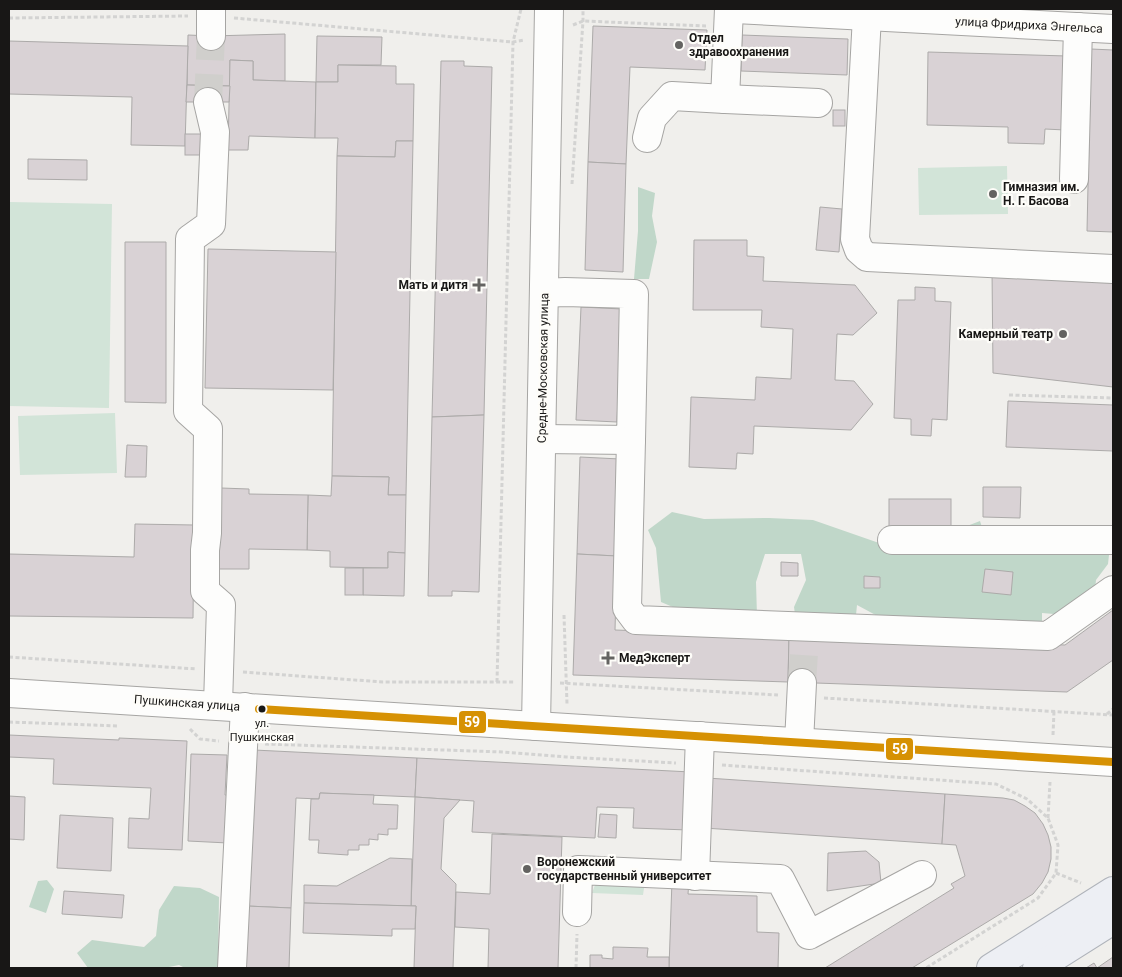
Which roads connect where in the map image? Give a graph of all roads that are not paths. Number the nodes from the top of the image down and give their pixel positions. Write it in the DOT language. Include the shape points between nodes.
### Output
graph roads {
  1 [pos="211,9"];
  2 [pos="549,9"];
  3 [pos="729,9"];
  4 [pos="735,9"];
  5 [pos="867,16"];
  6 [pos="1078,28"];
  7 [pos="1113,29"];
  8 [pos="211,36"];
  9 [pos="725,99"];
  10 [pos="208,102"];
  11 [pos="818,103"];
  12 [pos="647,138"];
  13 [pos="1074,179"];
  14 [pos="1113,269"];
  15 [pos="544,293"];
  16 [pos="542,439"];
  17 [pos="631,440"];
  18 [pos="892,540"];
  19 [pos="1113,540"];
  20 [pos="1113,590"];
  21 [pos="802,690"];
  22 [pos="9,692"];
  23 [pos="218,705"];
  24 [pos="245,707"];
  25 [pos="536,726"];
  26 [pos="700,736"];
  27 [pos="799,742"];
  28 [pos="1051,759"];
  29 [pos="1113,762"];
  30 [pos="1113,779"];
  31 [pos="922,875"];
  32 [pos="695,876"];
  33 [pos="1101,888"];
  34 [pos="578,912"];
  35 [pos="1113,920"];
  36 [pos="232,968"];
  37 [pos="991,968"];
  38 [pos="1037,968"];
  1 -- 8 [label="street"];
  2 -- 15 [label="street, Средне-Московская улица"];
  3 -- 9 [label="street"];
  4 -- 5 [label="street, улица Фридриха Энгельса"];
  5 -- 6 [label="street, улица Фридриха Энгельса"];
  5 -- 14 [label="street" via="855,239 859,250 867,257"];
  6 -- 7 [label="street, улица Фридриха Энгельса"];
  6 -- 13 [label="street"];
  9 -- 11 [label="street"];
  9 -- 12 [label="street" via="672,96 652,118"];
  10 -- 23 [label="street" via="215,132 211,224 190,239 188,411 208,429 205,591 221,605"];
  15 -- 16 [label="street, Средне-Московская улица"];
  15 -- 17 [label="street" via="634,294"];
  16 -- 17 [label="street"];
  16 -- 25 [label="street, Средне-Московская улица"];
  17 -- 20 [label="street" via="627,608 636,620 805,631 1048,636"];
  18 -- 19 [label="street"];
  21 -- 27 [label="street"];
  22 -- 23 [label="street, Пушкинская улица"];
  23 -- 24 [label="street, Пушкинская улица"];
  24 -- 25 [label="street, Пушкинская улица"];
  24 -- 36 [label="street"];
  25 -- 26 [label="street, Пушкинская улица"];
  26 -- 27 [label="street, Пушкинская улица"];
  26 -- 32 [label="street"];
  27 -- 28 [label="street, Пушкинская улица"];
  28 -- 29 [label="street, Пушкинская улица"];
  28 -- 30 [label="street"];
  31 -- 32 [label="street" via="810,935 780,879"];
  32 -- 34 [label="street" via="578,870"];
  33 -- 37 [label="main road"];
  35 -- 38 [label="main road"];
}
